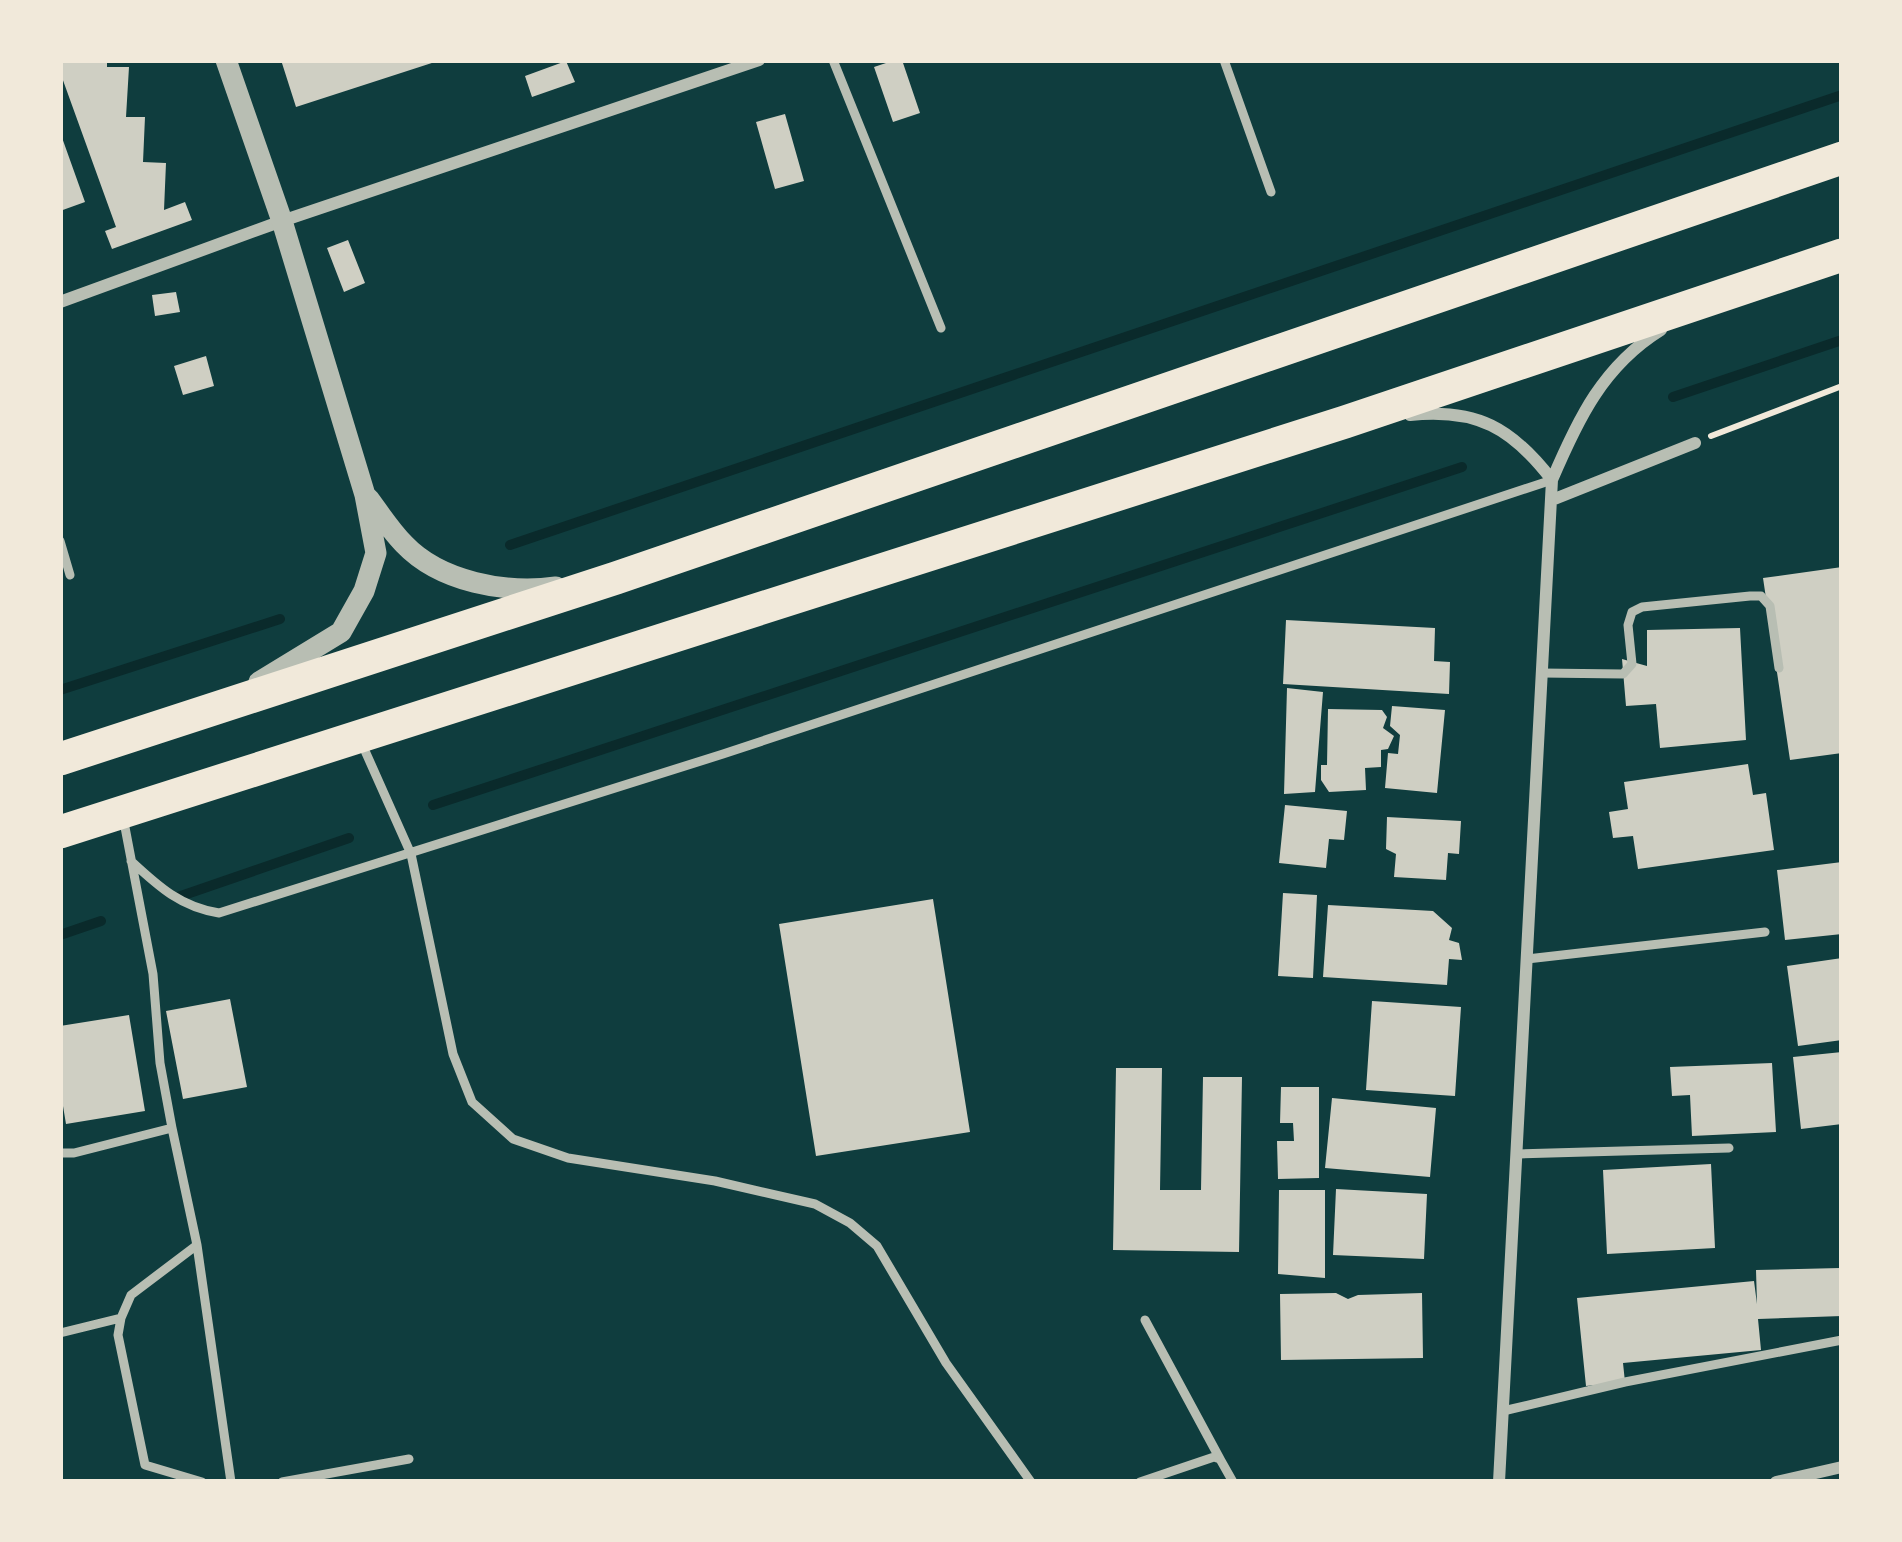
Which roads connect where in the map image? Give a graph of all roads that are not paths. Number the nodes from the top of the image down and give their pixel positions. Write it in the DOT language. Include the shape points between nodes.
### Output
graph roads {
  1 [pos="226,60"];
  2 [pos="759,60"];
  3 [pos="833,60"];
  4 [pos="1224,60"];
  5 [pos="1842,158"];
  6 [pos="1271,192"];
  7 [pos="282,220"];
  8 [pos="1842,255"];
  9 [pos="1712,299"];
  10 [pos="60,302"];
  11 [pos="941,328"];
  12 [pos="1345,422"];
  13 [pos="1695,443"];
  14 [pos="1552,480"];
  15 [pos="365,495"];
  16 [pos="1552,500"];
  17 [pos="60,542"];
  18 [pos="70,575"];
  19 [pos="616,578"];
  20 [pos="1779,668"];
  21 [pos="1542,673"];
  22 [pos="212,711"];
  23 [pos="358,734"];
  24 [pos="60,759"];
  25 [pos="122,811"];
  26 [pos="60,832"];
  27 [pos="410,854"];
  28 [pos="131,861"];
  29 [pos="1765,932"];
  30 [pos="1527,958"];
  31 [pos="172,1127"];
  32 [pos="1729,1148"];
  33 [pos="60,1153"];
  34 [pos="1518,1154"];
  35 [pos="197,1245"];
  36 [pos="121,1318"];
  37 [pos="1145,1320"];
  38 [pos="60,1333"];
  39 [pos="1842,1340"];
  40 [pos="1503,1411"];
  41 [pos="409,1459"];
  42 [pos="1220,1459"];
  43 [pos="1842,1467"];
  44 [pos="202,1482"];
  45 [pos="231,1482"];
  46 [pos="282,1482"];
  47 [pos="1031,1482"];
  48 [pos="1140,1482"];
  49 [pos="1233,1482"];
  50 [pos="1499,1482"];
  51 [pos="1776,1482"];
  1 -- 7 [label="street"];
  2 -- 7 [label="street"];
  3 -- 11 [label="lane"];
  4 -- 6 [label="lane"];
  5 -- 19 [label="highway"];
  7 -- 10 [label="street"];
  7 -- 15 [label="street"];
  8 -- 9 [label="highway"];
  9 -- 12 [label="highway"];
  9 -- 14 [label="street" via="1637,345 1601,381"];
  12 -- 14 [label="street" via="1462,415 1500,427"];
  12 -- 23 [label="highway"];
  13 -- 16 [label="street"];
  14 -- 16 [label="street"];
  14 -- 27 [label="lane"];
  15 -- 19 [label="street" via="406,547 443,572 539,589"];
  15 -- 22 [label="street" via="376,553 341,632"];
  16 -- 21 [label="street"];
  17 -- 18 [label="lane"];
  19 -- 22 [label="highway"];
  20 -- 21 [label="lane" via="1770,606 1750,596 1632,612 1632,664 1623,674"];
  21 -- 30 [label="street"];
  22 -- 24 [label="highway"];
  23 -- 25 [label="highway"];
  23 -- 27 [label="lane"];
  25 -- 26 [label="highway"];
  25 -- 28 [label="lane"];
  27 -- 28 [label="lane" via="219,914 178,901"];
  27 -- 47 [label="lane" via="453,1054 472,1102 513,1139 568,1158 735,1185 814,1204 850,1223 877,1246 946,1364"];
  28 -- 31 [label="lane"];
  29 -- 30 [label="lane"];
  30 -- 34 [label="street"];
  31 -- 33 [label="lane"];
  31 -- 35 [label="lane"];
  32 -- 34 [label="lane"];
  34 -- 40 [label="street"];
  35 -- 36 [label="lane" via="131,1295"];
  35 -- 45 [label="lane"];
  36 -- 38 [label="lane"];
  36 -- 44 [label="lane" via="145,1466"];
  37 -- 42 [label="lane"];
  39 -- 40 [label="lane"];
  40 -- 50 [label="street"];
  41 -- 46 [label="lane"];
  42 -- 48 [label="lane"];
  42 -- 49 [label="lane"];
  43 -- 51 [label="street"];
}
